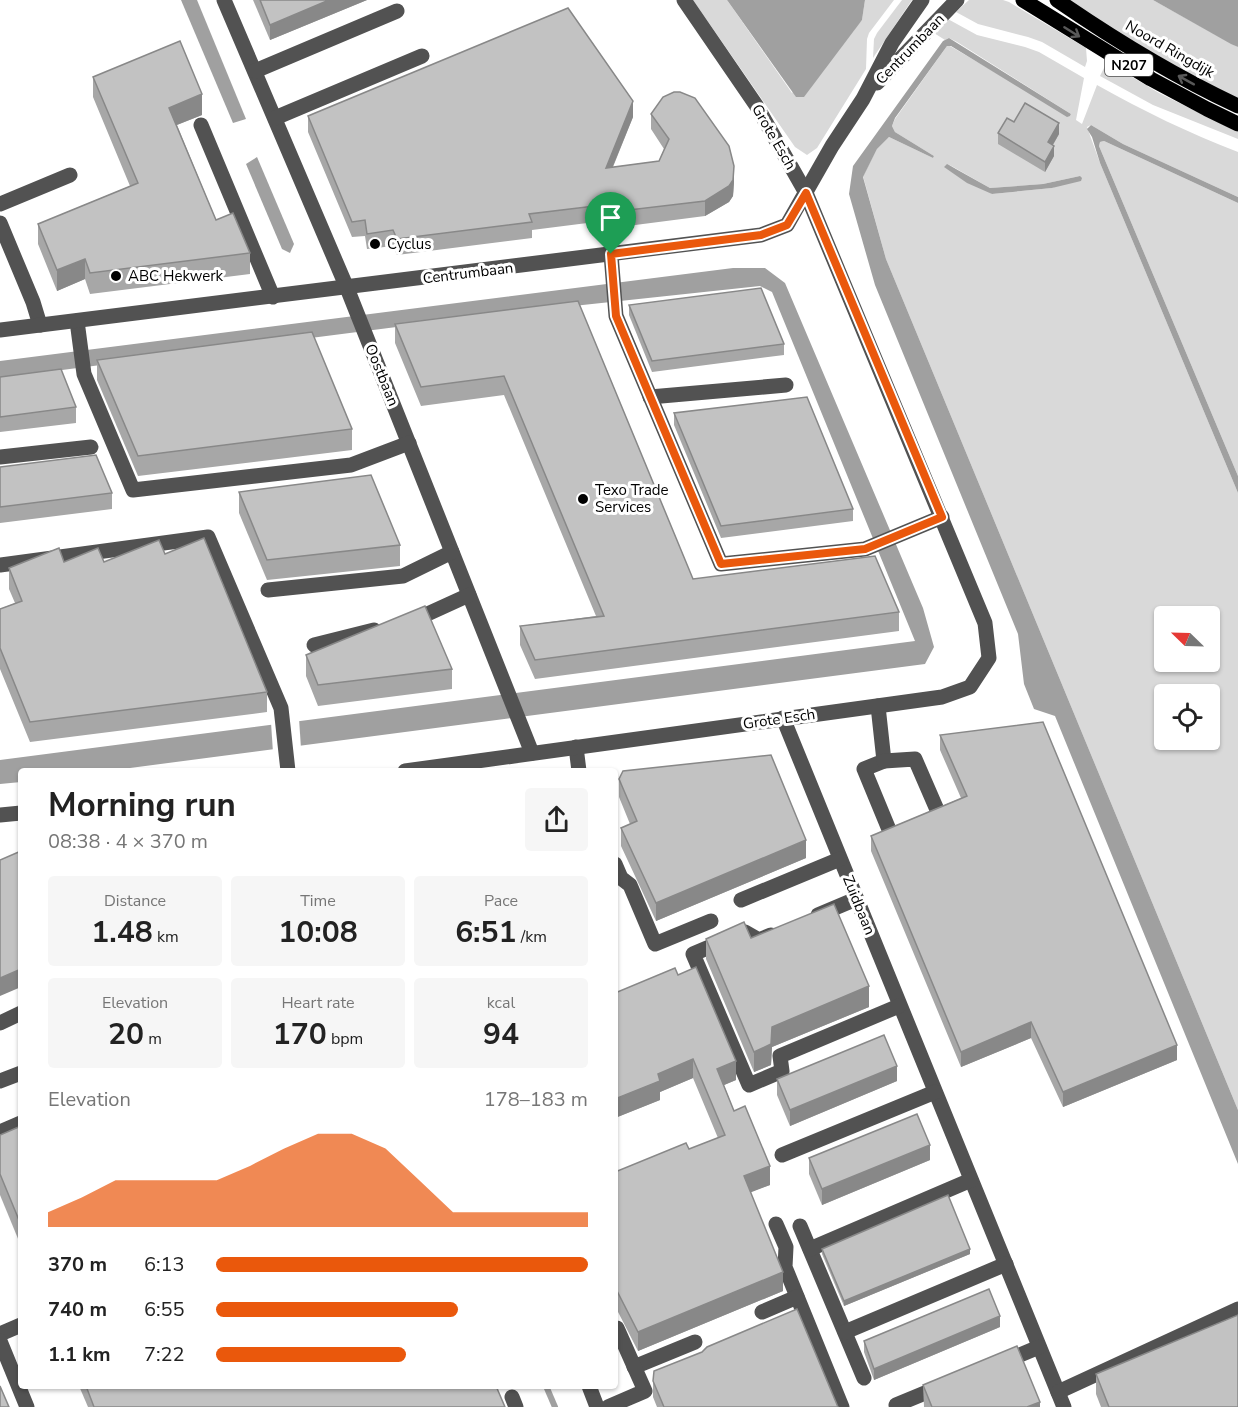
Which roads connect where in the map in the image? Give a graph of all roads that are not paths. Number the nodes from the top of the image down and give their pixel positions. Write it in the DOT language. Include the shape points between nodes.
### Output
graph roads {
  1 [pos="224,0"];
  2 [pos="684,0"];
  3 [pos="922,0"];
  4 [pos="957,0"];
  5 [pos="1023,0"];
  6 [pos="1057,0"];
  7 [pos="397,11"];
  8 [pos="422,56"];
  9 [pos="255,71"];
  10 [pos="863,99"];
  11 [pos="1238,106"];
  12 [pos="275,118"];
  13 [pos="1238,124"];
  14 [pos="201,125"];
  15 [pos="70,175"];
  16 [pos="806,193"];
  17 [pos="0,204"];
  18 [pos="0,223"];
  19 [pos="611,254"];
  20 [pos="347,288"];
  21 [pos="273,297"];
  22 [pos="77,321"];
  23 [pos="40,325"];
  24 [pos="0,330"];
  25 [pos="786,385"];
  26 [pos="650,397"];
  27 [pos="409,443"];
  28 [pos="91,447"];
  29 [pos="0,457"];
  30 [pos="942,517"];
  31 [pos="452,552"];
  32 [pos="0,565"];
  33 [pos="268,590"];
  34 [pos="469,595"];
  35 [pos="314,645"];
  36 [pos="878,706"];
  37 [pos="783,718"];
  38 [pos="576,747"];
  39 [pos="532,753"];
  40 [pos="884,761"];
  41 [pos="288,768"];
  42 [pos="426,768"];
  43 [pos="579,768"];
  44 [pos="938,812"];
  45 [pos="18,813"];
  46 [pos="0,815"];
  47 [pos="890,832"];
  48 [pos="840,859"];
  49 [pos="618,871"];
  50 [pos="856,899"];
  51 [pos="741,900"];
  52 [pos="808,920"];
  53 [pos="711,921"];
  54 [pos="788,928"];
  55 [pos="899,1006"];
  56 [pos="18,1014"];
  57 [pos="0,1023"];
  58 [pos="18,1073"];
  59 [pos="0,1081"];
  60 [pos="935,1092"];
  61 [pos="18,1124"];
  62 [pos="0,1132"];
  63 [pos="782,1155"];
  64 [pos="971,1180"];
  65 [pos="776,1224"];
  66 [pos="800,1227"];
  67 [pos="810,1249"];
  68 [pos="1006,1264"];
  69 [pos="797,1297"];
  70 [pos="1238,1309"];
  71 [pos="762,1312"];
  72 [pos="18,1326"];
  73 [pos="618,1328"];
  74 [pos="845,1332"];
  75 [pos="0,1334"];
  76 [pos="0,1341"];
  77 [pos="695,1342"];
  78 [pos="1040,1347"];
  79 [pos="634,1367"];
  80 [pos="984,1369"];
  81 [pos="864,1378"];
  82 [pos="951,1383"];
  83 [pos="18,1385"];
  84 [pos="20,1389"];
  85 [pos="590,1389"];
  86 [pos="1058,1392"];
  87 [pos="630,1403"];
  88 [pos="27,1407"];
  89 [pos="597,1407"];
  90 [pos="608,1407"];
  91 [pos="842,1407"];
  92 [pos="897,1407"];
  93 [pos="1064,1407"];
  1 -- 9 [label="street, Oostbaan"];
  2 -- 16 [label="street, Grote Esch" via="756,105"];
  3 -- 10 [label="street, Centrumbaan" via="892,43"];
  4 -- 10 [label="street, Centrumbaan"];
  5 -- 13 [label="main road, N207, one-way" via="1151,78"];
  11 -- 6 [label="main road, Noord Ringdijk / N207, one-way" via="1133,50"];
  7 -- 9 [label="street"];
  8 -- 12 [label="street"];
  9 -- 12 [label="street, Oostbaan"];
  10 -- 16 [label="street, Centrumbaan"];
  12 -- 20 [label="street, Oostbaan"];
  14 -- 21 [label="street"];
  15 -- 17 [label="street"];
  16 -- 19 [label="street, Centrumbaan" via="787,225 761,235"];
  16 -- 30 [label="street, Grote Esch"];
  18 -- 23 [label="street"];
  19 -- 20 [label="street, Centrumbaan"];
  19 -- 26 [label="street" via="616,316"];
  20 -- 21 [label="street, Centrumbaan"];
  20 -- 27 [label="street, Oostbaan"];
  21 -- 22 [label="street, Centrumbaan"];
  22 -- 23 [label="street, Centrumbaan"];
  22 -- 27 [label="street" via="84,374 133,490 351,465"];
  23 -- 24 [label="street, Centrumbaan"];
  25 -- 26 [label="street"];
  26 -- 30 [label="street" via="721,564 865,549"];
  27 -- 31 [label="street, Oostbaan"];
  28 -- 29 [label="street"];
  30 -- 36 [label="street, Grote Esch" via="985,622 989,658 970,687 942,697"];
  31 -- 33 [label="street" via="403,576"];
  31 -- 34 [label="street, Oostbaan"];
  32 -- 41 [label="street" via="208,537 281,708"];
  34 -- 35 [label="street" via="416,620"];
  34 -- 39 [label="street, Oostbaan"];
  36 -- 37 [label="street, Grote Esch"];
  36 -- 40 [label="street"];
  37 -- 38 [label="street, Grote Esch"];
  37 -- 48 [label="street, Zuidbaan"];
  38 -- 39 [label="street, Grote Esch"];
  38 -- 43 [label="street"];
  39 -- 42 [label="street, Grote Esch"];
  40 -- 44 [label="street" via="915,759"];
  40 -- 47 [label="street" via="864,769"];
  45 -- 46 [label="street"];
  48 -- 50 [label="street, Zuidbaan"];
  48 -- 51 [label="street"];
  49 -- 53 [label="street" via="630,885 655,944"];
  50 -- 52 [label="street"];
  50 -- 55 [label="street, Zuidbaan"];
  54 -- 55 [label="street" via="759,940 744,932 693,954 749,1085 782,1071 780,1056"];
  55 -- 60 [label="street, Zuidbaan"];
  56 -- 57 [label="street"];
  58 -- 59 [label="street"];
  60 -- 63 [label="street"];
  60 -- 64 [label="street, Zuidbaan"];
  61 -- 62 [label="street"];
  64 -- 67 [label="street"];
  64 -- 68 [label="street, Zuidbaan"];
  65 -- 69 [label="street" via="786,1247 785,1267"];
  66 -- 67 [label="street"];
  67 -- 74 [label="street"];
  68 -- 74 [label="street"];
  68 -- 78 [label="street, Zuidbaan"];
  69 -- 71 [label="street"];
  69 -- 91 [label="street"];
  70 -- 86 [label="street"];
  72 -- 75 [label="street"];
  73 -- 79 [label="street"];
  74 -- 81 [label="street"];
  76 -- 83 [label="street"];
  77 -- 79 [label="street"];
  78 -- 80 [label="street"];
  78 -- 86 [label="street, Zuidbaan"];
  79 -- 87 [label="street" via="645,1380 645,1391"];
  82 -- 92 [label="street"];
  84 -- 88 [label="street"];
  85 -- 89 [label="street"];
  86 -- 93 [label="street, Zuidbaan"];
  87 -- 90 [label="street"];
}
